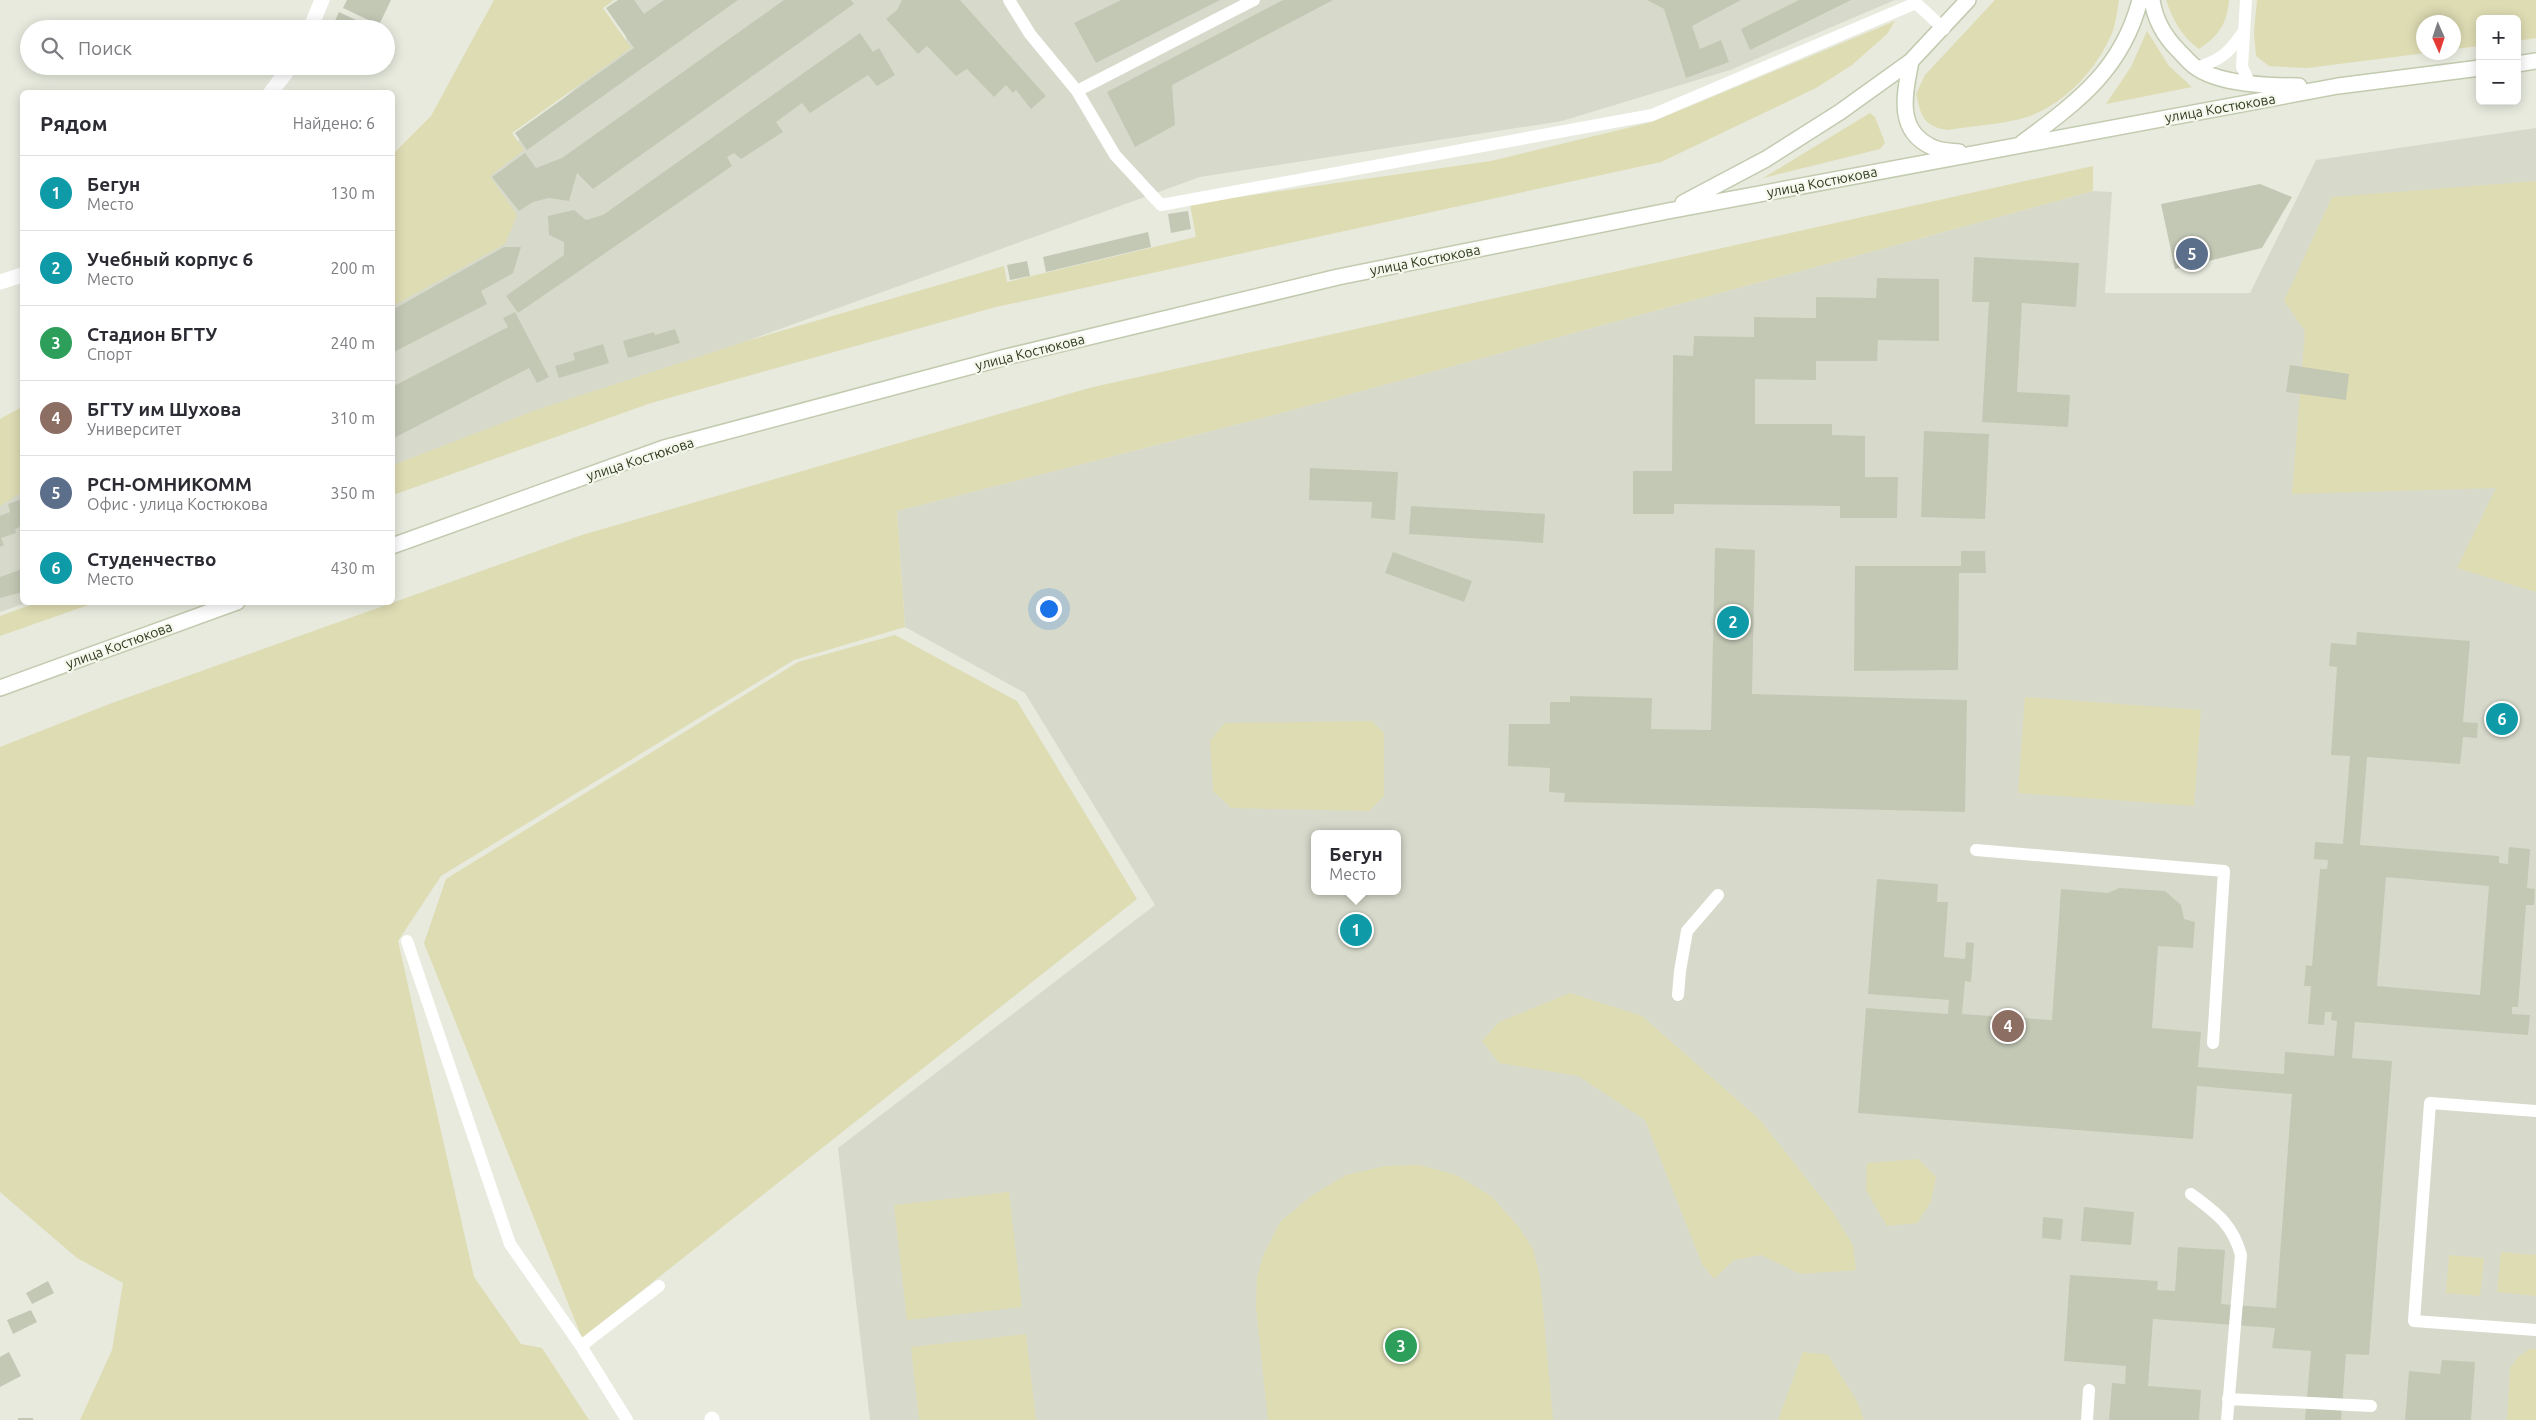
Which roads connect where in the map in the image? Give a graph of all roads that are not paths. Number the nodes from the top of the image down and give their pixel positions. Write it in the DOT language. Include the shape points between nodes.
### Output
graph roads {
  1 [pos="322,0"];
  2 [pos="1009,0"];
  3 [pos="1254,0"];
  4 [pos="1968,0"];
  5 [pos="2140,0"];
  6 [pos="2152,0"];
  7 [pos="2246,0"];
  8 [pos="1917,1"];
  9 [pos="314,20"];
  10 [pos="1944,29"];
  11 [pos="2244,32"];
  12 [pos="1911,61"];
  13 [pos="2536,61"];
  14 [pos="2521,63"];
  15 [pos="2196,68"];
  16 [pos="2476,69"];
  17 [pos="284,75"];
  18 [pos="2250,84"];
  19 [pos="2338,86"];
  20 [pos="273,90"];
  21 [pos="1076,91"];
  22 [pos="2019,145"];
  23 [pos="1969,154"];
  24 [pos="1668,211"];
  25 [pos="20,276"];
  26 [pos="0,282"];
  27 [pos="395,545"];
  28 [pos="229,605"];
  29 [pos="0,688"];
  30 [pos="1976,850"];
  31 [pos="1718,895"];
  32 [pos="407,941"];
  33 [pos="1678,995"];
  34 [pos="2213,1042"];
  35 [pos="2536,1111"];
  36 [pos="2191,1194"];
  37 [pos="659,1286"];
  38 [pos="2536,1330"];
  39 [pos="581,1346"];
  40 [pos="2089,1390"];
  41 [pos="2228,1400"];
  42 [pos="2371,1406"];
  43 [pos="627,1420"];
  44 [pos="2087,1420"];
  45 [pos="2227,1420"];
  1 -- 9 [label="main road"];
  2 -- 21 [label="lane" via="1030,34"];
  3 -- 21 [label="lane"];
  4 -- 10 [label="main road"];
  5 -- 22 [label="main road" via="2127,37 2095,85"];
  6 -- 15 [label="main road" via="2165,37"];
  7 -- 11 [label="lane"];
  8 -- 10 [label="lane"];
  8 -- 21 [label="lane" via="1652,115 1161,205 1115,155"];
  10 -- 12 [label="main road"];
  11 -- 15 [label="lane" via="2216,61"];
  11 -- 18 [label="lane" via="2242,67"];
  12 -- 23 [label="main road" via="1904,98 1905,117 1914,135 1933,148"];
  12 -- 24 [label="main road" via="1766,159"];
  13 -- 14 [label="main road"];
  15 -- 18 [label="main road"];
  16 -- 19 [label="main road, улица Костюкова"];
  17 -- 20 [label="main road"];
  18 -- 19 [label="main road"];
  19 -- 22 [label="main road, улица Костюкова"];
  22 -- 23 [label="main road, улица Костюкова"];
  23 -- 24 [label="main road, улица Костюкова"];
  24 -- 27 [label="main road, улица Костюкова" via="1338,277 1006,357 664,448"];
  25 -- 26 [label="main road"];
  28 -- 29 [label="main road, улица Костюкова"];
  30 -- 34 [label="lane" via="2224,871"];
  31 -- 33 [label="lane" via="1687,931"];
  32 -- 39 [label="lane" via="510,1244"];
  35 -- 38 [label="lane" via="2430,1103 2414,1320"];
  36 -- 41 [label="lane" via="2221,1217 2236,1237 2241,1255"];
  37 -- 39 [label="lane"];
  39 -- 43 [label="lane"];
  40 -- 44 [label="lane"];
  41 -- 42 [label="lane"];
  41 -- 45 [label="lane"];
}
